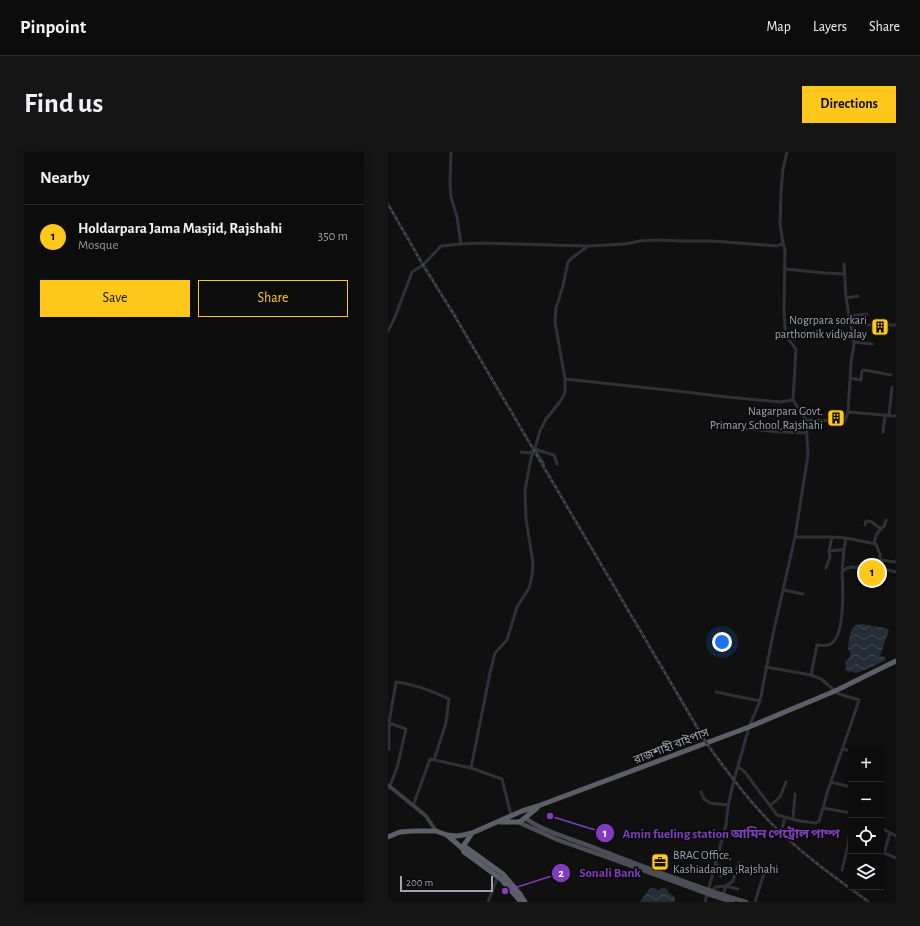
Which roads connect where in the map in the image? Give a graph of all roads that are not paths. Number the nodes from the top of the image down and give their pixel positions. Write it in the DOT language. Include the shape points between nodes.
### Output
graph roads {
  1 [pos="450,152"];
  2 [pos="787,152"];
  3 [pos="783,243"];
  4 [pos="461,244"];
  5 [pos="588,246"];
  6 [pos="844,264"];
  7 [pos="785,269"];
  8 [pos="845,274"];
  9 [pos="858,296"];
  10 [pos="846,298"];
  11 [pos="866,314"];
  12 [pos="849,316"];
  13 [pos="850,324"];
  14 [pos="896,325"];
  15 [pos="388,331"];
  16 [pos="854,342"];
  17 [pos="872,344"];
  18 [pos="891,375"];
  19 [pos="850,378"];
  20 [pos="565,379"];
  21 [pos="892,387"];
  22 [pos="793,400"];
  23 [pos="848,412"];
  24 [pos="887,415"];
  25 [pos="896,416"];
  26 [pos="806,420"];
  27 [pos="718,426"];
  28 [pos="883,432"];
  29 [pos="807,434"];
  30 [pos="534,450"];
  31 [pos="521,452"];
  32 [pos="544,464"];
  33 [pos="557,464"];
  34 [pos="886,520"];
  35 [pos="865,525"];
  36 [pos="881,529"];
  37 [pos="795,537"];
  38 [pos="832,537"];
  39 [pos="846,538"];
  40 [pos="874,544"];
  41 [pos="829,550"];
  42 [pos="844,550"];
  43 [pos="880,560"];
  44 [pos="896,562"];
  45 [pos="826,568"];
  46 [pos="880,568"];
  47 [pos="842,572"];
  48 [pos="896,572"];
  49 [pos="784,590"];
  50 [pos="803,594"];
  51 [pos="896,661"];
  52 [pos="766,667"];
  53 [pos="811,676"];
  54 [pos="835,691"];
  55 [pos="716,692"];
  56 [pos="760,701"];
  57 [pos="389,723"];
  58 [pos="749,727"];
  59 [pos="389,749"];
  60 [pos="842,749"];
  61 [pos="848,751"];
  62 [pos="434,760"];
  63 [pos="738,767"];
  64 [pos="471,768"];
  65 [pos="786,782"];
  66 [pos="831,782"];
  67 [pos="389,786"];
  68 [pos="848,786"];
  69 [pos="702,792"];
  70 [pos="795,794"];
  71 [pos="728,805"];
  72 [pos="413,806"];
  73 [pos="538,806"];
  74 [pos="770,806"];
  75 [pos="823,808"];
  76 [pos="522,810"];
  77 [pos="848,812"];
  78 [pos="512,815"];
  79 [pos="785,817"];
  80 [pos="525,818"];
  81 [pos="793,820"];
  82 [pos="518,822"];
  83 [pos="495,823"];
  84 [pos="782,829"];
  85 [pos="884,830"];
  86 [pos="436,831"];
  87 [pos="472,833"];
  88 [pos="890,833"];
  89 [pos="447,835"];
  90 [pos="896,836"];
  91 [pos="388,837"];
  92 [pos="848,845"];
  93 [pos="462,848"];
  94 [pos="896,858"];
  95 [pos="739,863"];
  96 [pos="716,865"];
  97 [pos="766,867"];
  98 [pos="842,870"];
  99 [pos="498,876"];
  100 [pos="721,876"];
  101 [pos="726,886"];
  102 [pos="738,889"];
  103 [pos="708,892"];
  104 [pos="723,895"];
  105 [pos="488,902"];
  106 [pos="521,902"];
  107 [pos="525,902"];
  108 [pos="705,902"];
  109 [pos="733,902"];
  110 [pos="746,902"];
  111 [pos="755,902"];
  1 -- 4 [label="street" via="451,197"];
  2 -- 3 [label="street" via="780,192"];
  3 -- 5 [label="street" via="777,246 656,240"];
  3 -- 7 [label="street"];
  4 -- 5 [label="street"];
  4 -- 15 [label="street" via="441,246 423,265 412,272"];
  5 -- 20 [label="street" via="568,262 556,308 555,322"];
  6 -- 8 [label="street"];
  7 -- 8 [label="street"];
  7 -- 22 [label="street" via="785,327 788,339 796,349"];
  8 -- 10 [label="street"];
  9 -- 10 [label="street"];
  10 -- 12 [label="street"];
  11 -- 12 [label="street"];
  12 -- 13 [label="street"];
  13 -- 14 [label="street"];
  13 -- 16 [label="street"];
  16 -- 17 [label="street"];
  16 -- 19 [label="street"];
  18 -- 19 [label="street" via="864,370 861,380"];
  19 -- 23 [label="street"];
  20 -- 22 [label="street" via="781,402"];
  20 -- 30 [label="street" via="564,393 546,419"];
  21 -- 24 [label="street"];
  22 -- 26 [label="street"];
  23 -- 24 [label="street"];
  23 -- 26 [label="street" via="845,421"];
  24 -- 25 [label="street"];
  24 -- 28 [label="street"];
  26 -- 29 [label="street"];
  27 -- 29 [label="street"];
  29 -- 37 [label="street" via="808,456"];
  30 -- 31 [label="street" via="529,453"];
  30 -- 32 [label="street"];
  30 -- 33 [label="street" via="554,454"];
  30 -- 64 [label="street" via="525,490 526,519 533,563 532,576 529,588 517,607 507,640 495,653"];
  34 -- 36 [label="street"];
  35 -- 36 [label="street" via="866,522 872,522"];
  36 -- 40 [label="street"];
  37 -- 38 [label="street"];
  37 -- 49 [label="street"];
  38 -- 39 [label="street"];
  38 -- 41 [label="street"];
  39 -- 40 [label="street"];
  39 -- 42 [label="street"];
  40 -- 43 [label="street" via="880,554"];
  41 -- 42 [label="street"];
  41 -- 45 [label="street" via="830,557"];
  42 -- 47 [label="street"];
  43 -- 44 [label="street"];
  43 -- 46 [label="street"];
  46 -- 47 [label="street" via="851,567"];
  46 -- 48 [label="street"];
  47 -- 53 [label="street" via="843,606 839,629 832,643 817,645"];
  49 -- 50 [label="street"];
  49 -- 52 [label="street"];
  51 -- 54 [label="highway, রাজশাহী বাইপাস"];
  52 -- 53 [label="street"];
  52 -- 56 [label="street"];
  53 -- 54 [label="street" via="821,679"];
  54 -- 58 [label="highway, রাজশাহী বাইপাস"];
  54 -- 60 [label="street" via="858,700"];
  55 -- 56 [label="street"];
  56 -- 58 [label="street"];
  57 -- 59 [label="street"];
  57 -- 62 [label="street" via="396,682 431,690 449,699 446,723"];
  57 -- 67 [label="street" via="406,729 397,768"];
  58 -- 63 [label="street"];
  58 -- 73 [label="highway, রাজশাহী বাইপাস"];
  60 -- 61 [label="street"];
  60 -- 66 [label="street"];
  62 -- 64 [label="street"];
  62 -- 72 [label="street" via="430,759"];
  63 -- 71 [label="street"];
  63 -- 74 [label="street" via="744,771"];
  64 -- 78 [label="street" via="502,780"];
  65 -- 74 [label="street" via="780,797"];
  66 -- 68 [label="street"];
  66 -- 75 [label="street"];
  67 -- 72 [label="street"];
  69 -- 71 [label="street" via="704,799 710,803"];
  70 -- 81 [label="street"];
  71 -- 96 [label="street"];
  72 -- 86 [label="street" via="426,816"];
  73 -- 76 [label="highway, রাজশাহী বাইপাস"];
  73 -- 80 [label="highway"];
  74 -- 79 [label="street" via="777,815"];
  75 -- 77 [label="street"];
  75 -- 81 [label="street" via="818,822"];
  76 -- 78 [label="highway, রাজশাহী বাইপাস"];
  76 -- 80 [label="highway"];
  78 -- 83 [label="highway, রাজশাহী বাইপাস"];
  79 -- 81 [label="street"];
  79 -- 84 [label="street"];
  80 -- 82 [label="highway"];
  80 -- 103 [label="main road" via="531,823"];
  82 -- 83 [label="highway"];
  82 -- 103 [label="main road" via="614,862"];
  83 -- 87 [label="highway, রাজশাহী বাইপাস"];
  85 -- 88 [label="street"];
  86 -- 89 [label="highway"];
  86 -- 91 [label="highway" via="400,832"];
  87 -- 89 [label="highway, রাজশাহী বাইপাস"];
  87 -- 93 [label="highway"];
  88 -- 90 [label="street"];
  88 -- 94 [label="street" via="884,853"];
  89 -- 93 [label="highway"];
  92 -- 98 [label="street"];
  93 -- 99 [label="highway"];
  93 -- 107 [label="highway" via="467,848 503,874"];
  95 -- 101 [label="street" via="733,881"];
  96 -- 100 [label="street" via="724,868"];
  96 -- 103 [label="street"];
  97 -- 111 [label="street"];
  99 -- 105 [label="street"];
  99 -- 106 [label="highway"];
  101 -- 102 [label="street"];
  101 -- 103 [label="street" via="715,887"];
  101 -- 104 [label="street"];
  103 -- 104 [label="main road"];
  103 -- 108 [label="street"];
  103 -- 109 [label="main road"];
  104 -- 110 [label="main road"];
}
